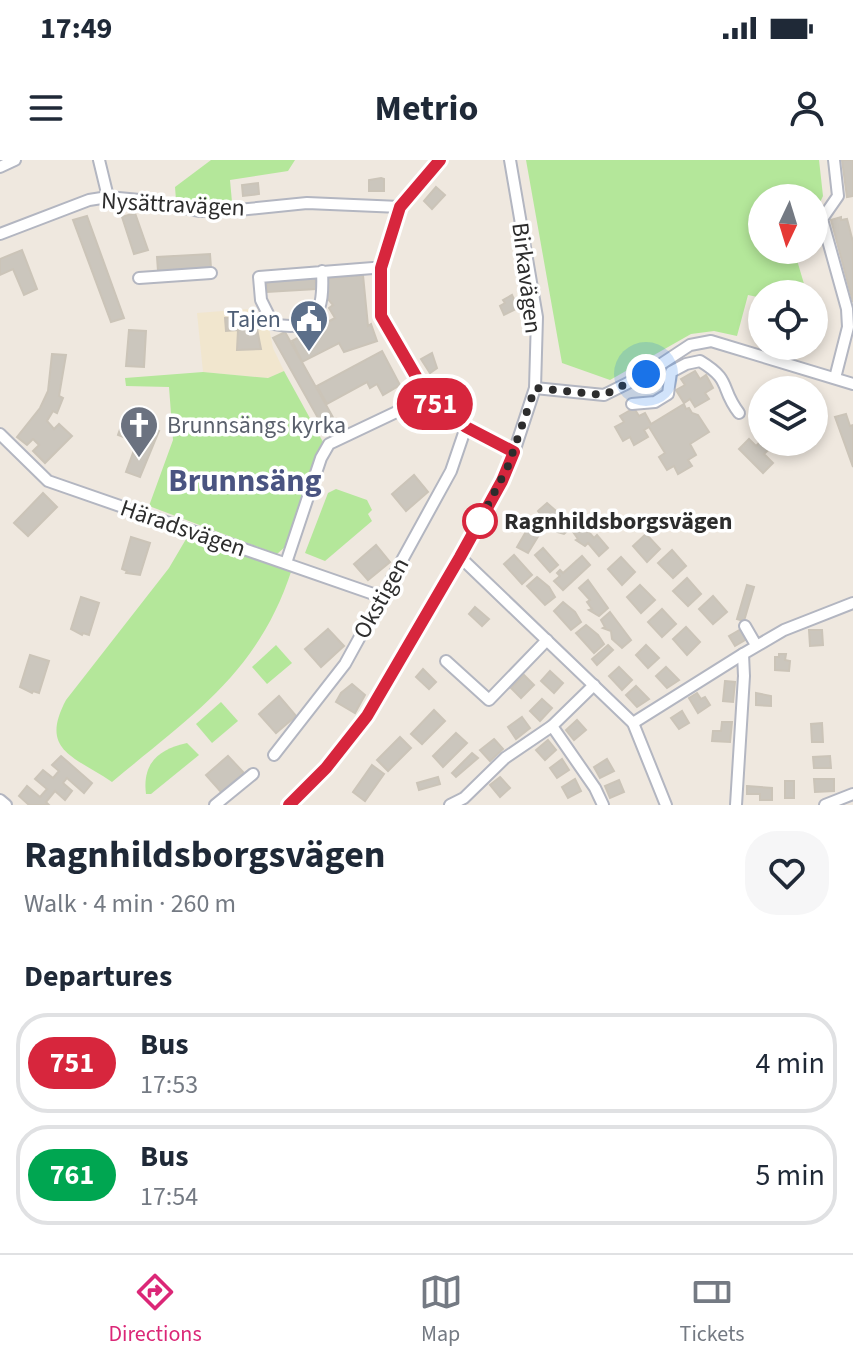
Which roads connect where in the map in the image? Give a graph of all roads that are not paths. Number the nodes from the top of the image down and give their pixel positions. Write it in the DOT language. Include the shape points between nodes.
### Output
graph roads {
  1 [pos="13,160"];
  2 [pos="99,160"];
  3 [pos="440,160"];
  4 [pos="510,160"];
  5 [pos="834,160"];
  6 [pos="0,167"];
  7 [pos="108,197"];
  8 [pos="400,207"];
  9 [pos="0,234"];
  10 [pos="381,268"];
  11 [pos="322,271"];
  12 [pos="211,273"];
  13 [pos="139,278"];
  14 [pos="835,378"];
  15 [pos="853,384"];
  16 [pos="535,388"];
  17 [pos="428,397"];
  18 [pos="632,404"];
  19 [pos="739,413"];
  20 [pos="466,427"];
  21 [pos="0,434"];
  22 [pos="514,452"];
  23 [pos="460,557"];
  24 [pos="286,563"];
  25 [pos="382,597"];
  26 [pos="853,603"];
  27 [pos="745,626"];
  28 [pos="547,640"];
  29 [pos="756,645"];
  30 [pos="743,654"];
  31 [pos="446,661"];
  32 [pos="594,685"];
  33 [pos="633,723"];
  34 [pos="552,726"];
  35 [pos="274,755"];
  36 [pos="253,774"];
  37 [pos="851,798"];
  38 [pos="0,800"];
  39 [pos="6,805"];
  40 [pos="215,805"];
  41 [pos="289,805"];
  42 [pos="450,805"];
  43 [pos="603,805"];
  44 [pos="666,805"];
  45 [pos="736,805"];
  46 [pos="825,805"];
  1 -- 6 [label="street"];
  2 -- 7 [label="street"];
  3 -- 8 [label="street"];
  4 -- 16 [label="street, Birkavägen" via="537,317"];
  5 -- 14 [label="street" via="838,196 822,219 848,327"];
  7 -- 8 [label="street, Nysättravägen" via="199,211 307,203"];
  7 -- 9 [label="street, Nysättravägen"];
  8 -- 10 [label="street"];
  10 -- 11 [label="street"];
  10 -- 17 [label="street" via="381,316"];
  11 -- 11 [label="street" via="259,277 261,300 273,324 292,328 310,323 321,308"];
  12 -- 13 [label="street"];
  14 -- 15 [label="street"];
  14 -- 16 [label="street" via="711,341 690,345 604,395"];
  16 -- 22 [label="street, Birkavägen"];
  17 -- 20 [label="street"];
  17 -- 24 [label="street" via="329,444"];
  18 -- 19 [label="street" via="655,402 668,394 671,372 700,361 718,372"];
  20 -- 22 [label="street"];
  20 -- 25 [label="street, Okstigen" via="451,471"];
  21 -- 24 [label="street, Häradsvägen" via="48,481"];
  22 -- 23 [label="street, Birkavägen"];
  23 -- 28 [label="street"];
  23 -- 41 [label="street, Birkavägen" via="367,716"];
  24 -- 25 [label="street, Häradsvägen"];
  25 -- 35 [label="street, Okstigen" via="345,664"];
  26 -- 29 [label="street"];
  27 -- 29 [label="street"];
  28 -- 31 [label="street" via="489,700"];
  28 -- 32 [label="street"];
  29 -- 30 [label="street"];
  30 -- 33 [label="street"];
  30 -- 45 [label="street"];
  32 -- 33 [label="street"];
  32 -- 34 [label="street"];
  33 -- 44 [label="street"];
  34 -- 42 [label="street"];
  34 -- 43 [label="street"];
  36 -- 40 [label="street"];
  37 -- 46 [label="street"];
  38 -- 39 [label="street"];
}
